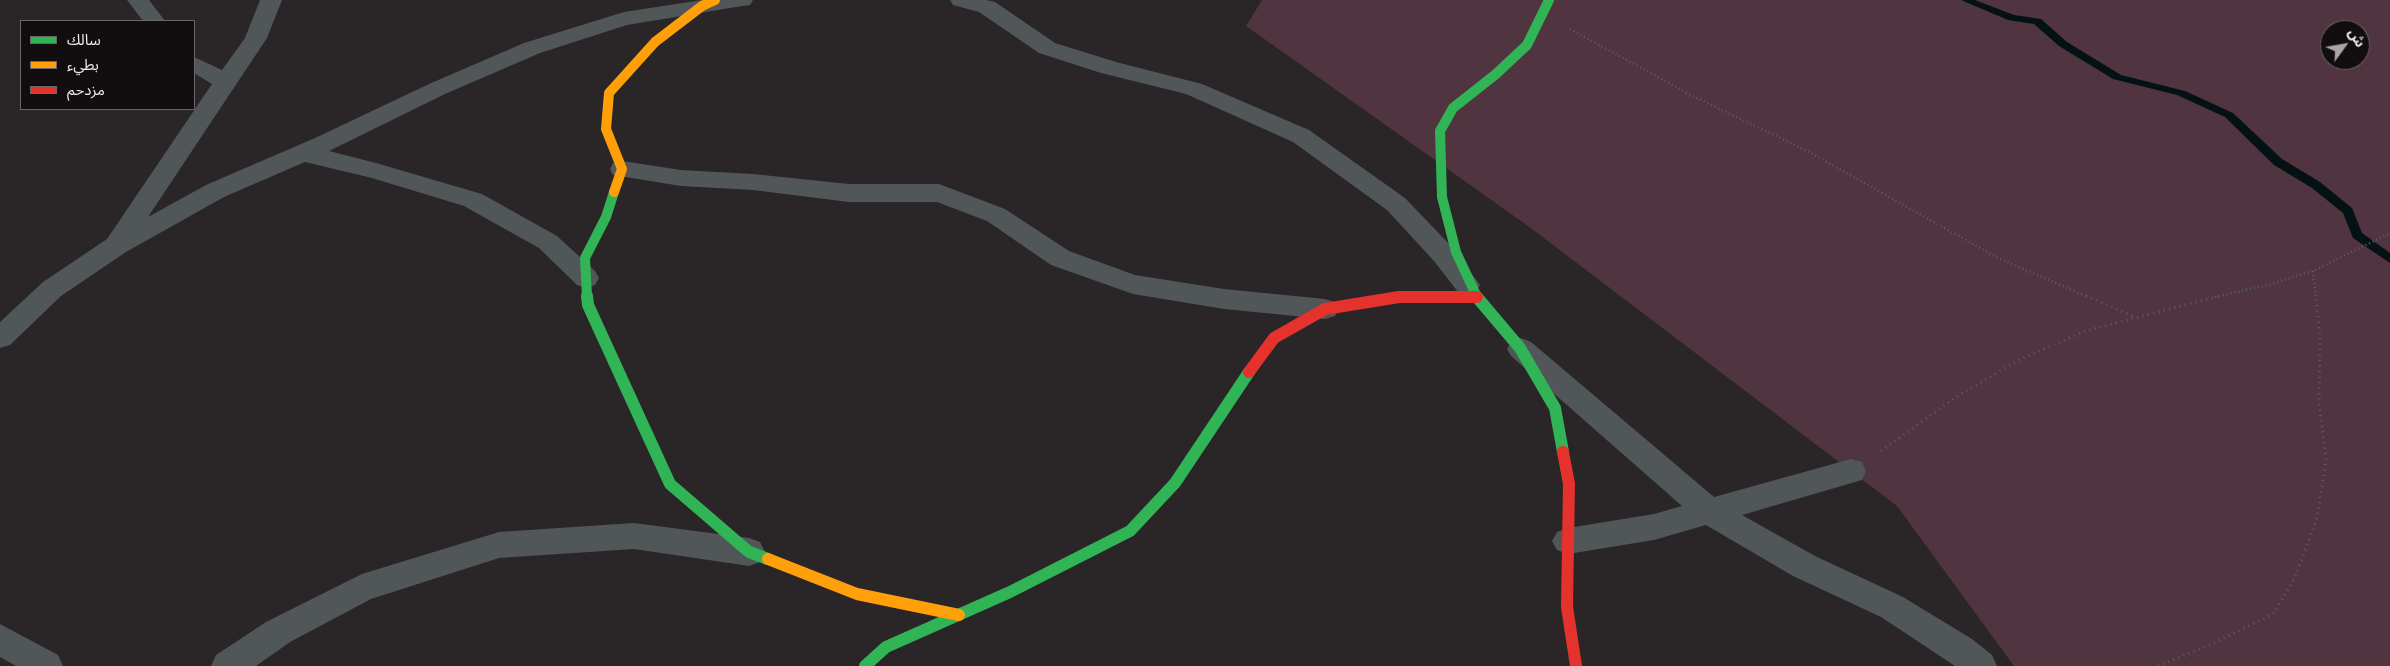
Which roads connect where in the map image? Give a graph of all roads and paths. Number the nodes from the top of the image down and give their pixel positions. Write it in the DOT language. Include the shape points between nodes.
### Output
graph roads {
  1 [pos="138,0"];
  2 [pos="272,0"];
  3 [pos="742,0"];
  4 [pos="961,0"];
  5 [pos="1549,0"];
  6 [pos="708,3"];
  7 [pos="1542,14"];
  8 [pos="153,20"];
  9 [pos="195,65"];
  10 [pos="226,82"];
  11 [pos="302,153"];
  12 [pos="622,169"];
  13 [pos="2390,233"];
  14 [pos="117,245"];
  15 [pos="2313,271"];
  16 [pos="586,278"];
  17 [pos="1477,297"];
  18 [pos="1325,309"];
  19 [pos="2135,317"];
  20 [pos="0,338"];
  21 [pos="1520,348"];
  22 [pos="1851,471"];
  23 [pos="1709,511"];
  24 [pos="1568,541"];
  25 [pos="749,552"];
  26 [pos="959,614"];
  27 [pos="0,639"];
  28 [pos="46,666"];
  29 [pos="228,666"];
  30 [pos="865,666"];
  31 [pos="1576,666"];
  32 [pos="1980,666"];
  33 [pos="2158,666"];
  1 -- 8 [label="street"];
  2 -- 10 [label="street" via="256,38"];
  3 -- 6 [label="street"];
  4 -- 17 [label="street" via="987,7 1047,48 1194,89 1301,136 1396,204 1443,254"];
  5 -- 7 [label="street"];
  6 -- 11 [label="street" via="624,19 532,48"];
  6 -- 12 [label="street" via="656,42 609,93 606,129"];
  7 -- 17 [label="street" via="1527,45 1453,108 1440,130 1442,197 1456,252"];
  7 -- 19 [label="path" via="1691,95 1809,152 1998,258"];
  9 -- 10 [label="street"];
  10 -- 14 [label="street"];
  11 -- 14 [label="street" via="215,191"];
  11 -- 16 [label="street" via="473,200 548,242"];
  12 -- 16 [label="street" via="606,217 585,258"];
  12 -- 18 [label="street" via="681,178 754,182 848,193 940,193 996,215 1060,258 1133,284 1224,299"];
  13 -- 15 [label="path"];
  14 -- 20 [label="street" via="52,289"];
  15 -- 19 [label="path"];
  15 -- 33 [label="path" via="2320,337 2319,403 2326,459 2317,518 2295,578 2273,614 2210,646"];
  16 -- 25 [label="street" via="588,305 670,484"];
  17 -- 18 [label="street" via="1399,297"];
  17 -- 21 [label="street"];
  18 -- 26 [label="street" via="1274,338 1175,483 1130,531"];
  19 -- 22 [label="path" via="2085,331 2019,360 1959,395"];
  21 -- 23 [label="street"];
  21 -- 24 [label="street" via="1555,408 1569,484"];
  22 -- 23 [label="street"];
  23 -- 24 [label="street" via="1654,527"];
  23 -- 32 [label="street" via="1804,566 1892,607"];
  24 -- 31 [label="street" via="1567,607"];
  25 -- 26 [label="street" via="857,594"];
  25 -- 29 [label="street" via="634,536 499,545 362,588 278,632"];
  26 -- 30 [label="street" via="886,647"];
  27 -- 28 [label="street"];
}
